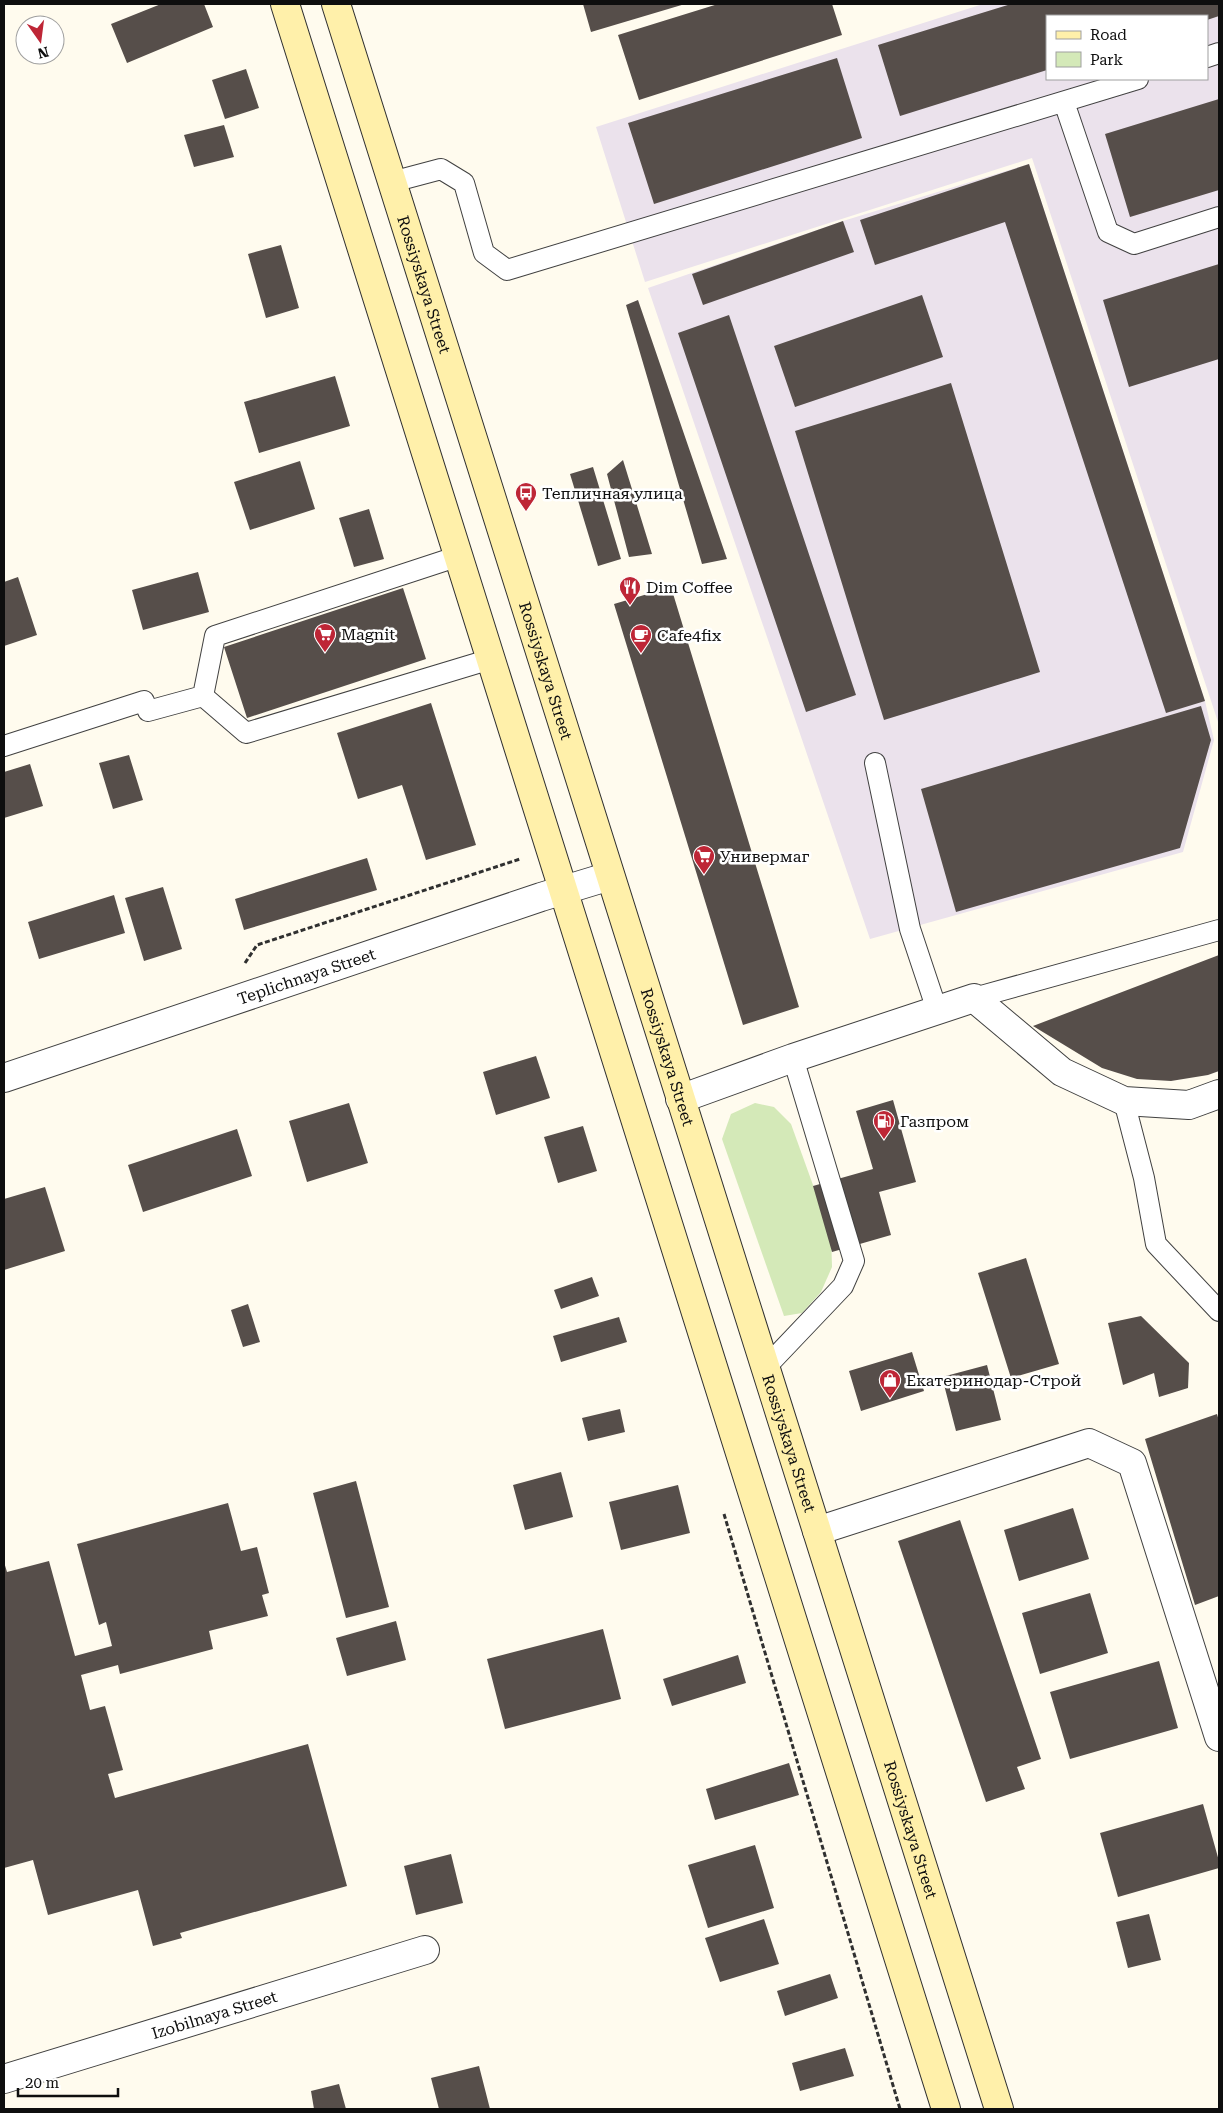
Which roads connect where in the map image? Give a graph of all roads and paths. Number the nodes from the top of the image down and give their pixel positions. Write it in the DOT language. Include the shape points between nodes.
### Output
graph roads {
  1 [pos="285,4"];
  2 [pos="336,4"];
  3 [pos="1135,80"];
  4 [pos="1064,102"];
  5 [pos="392,182"];
  6 [pos="1219,217"];
  7 [pos="458,556"];
  8 [pos="491,659"];
  9 [pos="203,696"];
  10 [pos="4,746"];
  11 [pos="875,763"];
  12 [pos="610,876"];
  13 [pos="563,890"];
  14 [pos="1219,930"];
  15 [pos="974,998"];
  16 [pos="937,1010"];
  17 [pos="792,1058"];
  18 [pos="4,1078"];
  19 [pos="1219,1094"];
  20 [pos="680,1099"];
  21 [pos="1124,1101"];
  22 [pos="1219,1311"];
  23 [pos="766,1368"];
  24 [pos="817,1530"];
  25 [pos="1219,1738"];
  26 [pos="425,1950"];
  27 [pos="4,2079"];
  28 [pos="946,2109"];
  29 [pos="999,2109"];
  1 -- 7 [label="main road"];
  2 -- 5 [label="main road, Rossiyskaya Street"];
  3 -- 4 [label="lane"];
  4 -- 5 [label="lane" via="507,270 484,253 464,183 441,169"];
  4 -- 6 [label="lane" via="1108,232 1134,244"];
  5 -- 12 [label="main road, Rossiyskaya Street"];
  7 -- 8 [label="main road"];
  7 -- 9 [label="lane" via="215,636"];
  8 -- 9 [label="lane" via="246,733"];
  8 -- 13 [label="main road"];
  9 -- 10 [label="lane" via="146,706"];
  11 -- 16 [label="lane" via="910,929"];
  12 -- 13 [label="street, Teplichnaya Street"];
  12 -- 20 [label="main road, Rossiyskaya Street"];
  13 -- 18 [label="street, Teplichnaya Street"];
  13 -- 28 [label="main road"];
  14 -- 15 [label="lane"];
  15 -- 16 [label="street"];
  15 -- 21 [label="street" via="1062,1072"];
  16 -- 17 [label="street"];
  17 -- 20 [label="street"];
  17 -- 23 [label="lane" via="854,1261 843,1286"];
  19 -- 21 [label="street" via="1189,1105"];
  20 -- 23 [label="main road, Rossiyskaya Street"];
  21 -- 22 [label="lane" via="1144,1178 1156,1244"];
  23 -- 24 [label="main road, Rossiyskaya Street"];
  24 -- 25 [label="street" via="1089,1443 1132,1463"];
  24 -- 29 [label="main road, Rossiyskaya Street"];
  26 -- 27 [label="street, Izobilnaya Street"];
}
